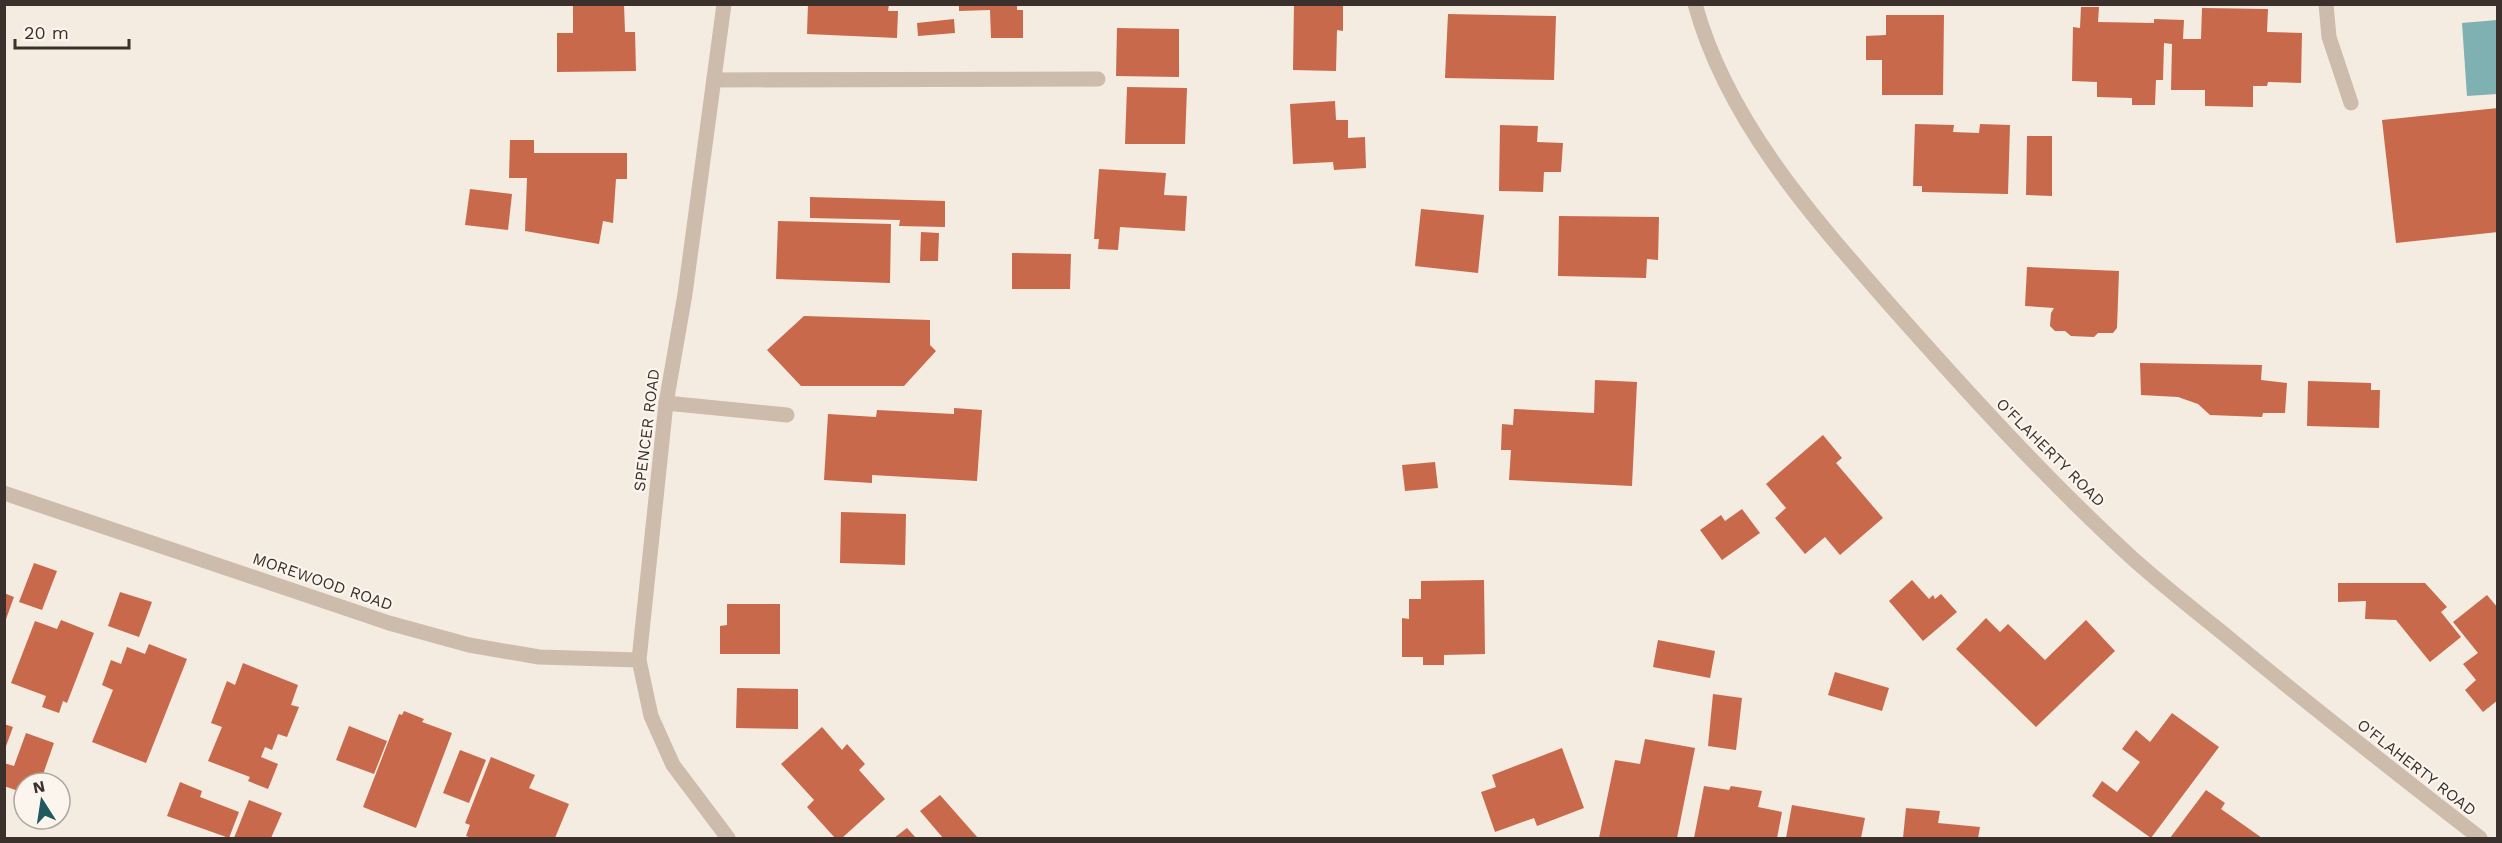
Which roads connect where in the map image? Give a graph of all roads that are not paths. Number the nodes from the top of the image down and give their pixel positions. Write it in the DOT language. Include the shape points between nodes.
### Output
graph roads {
  1 [pos="724,4"];
  2 [pos="1695,4"];
  3 [pos="2326,4"];
  4 [pos="1098,79"];
  5 [pos="714,80"];
  6 [pos="2350,103"];
  7 [pos="666,403"];
  8 [pos="787,415"];
  9 [pos="4,493"];
  10 [pos="639,660"];
  11 [pos="728,838"];
  12 [pos="2480,838"];
  1 -- 5 [label="street, SPENCER ROAD"];
  2 -- 12 [label="street, O'FLAHERTY ROAD" via="1729,89 1754,135 1865,276 2001,430 2132,558 2353,741"];
  3 -- 6 [label="street" via="2329,37"];
  4 -- 5 [label="street"];
  5 -- 7 [label="street, SPENCER ROAD"];
  7 -- 8 [label="street"];
  7 -- 10 [label="street, SPENCER ROAD"];
  9 -- 10 [label="street, MOREWOOD ROAD" via="469,645 539,657"];
  10 -- 11 [label="street, SPENCER ROAD" via="651,716 673,765"];
}
